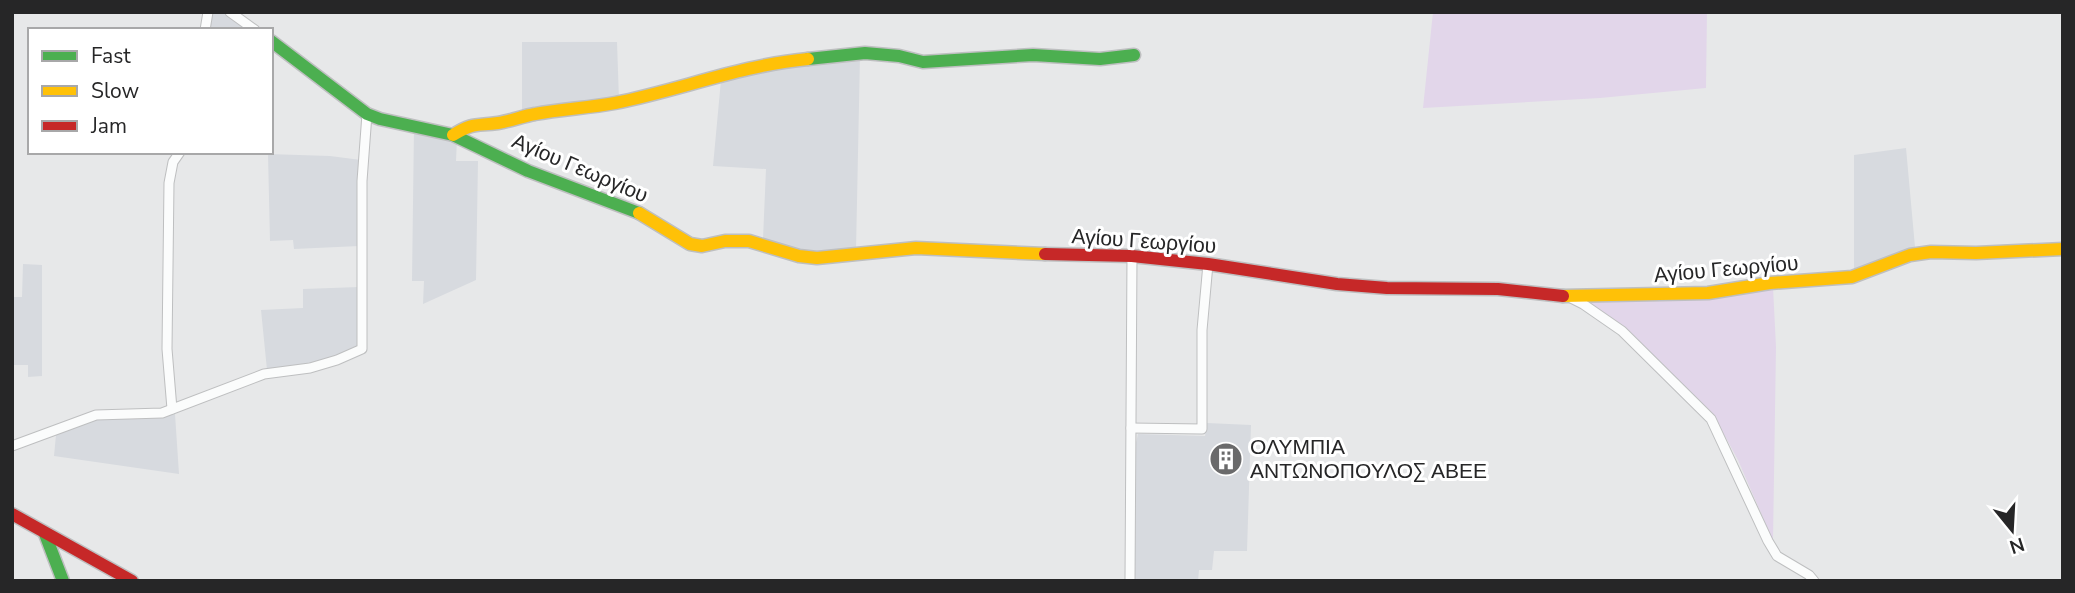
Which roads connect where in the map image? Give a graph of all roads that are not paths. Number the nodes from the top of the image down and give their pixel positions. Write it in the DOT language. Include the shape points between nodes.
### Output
graph roads {
  1 [pos="230,12"];
  2 [pos="252,28"];
  3 [pos="273,43"];
  4 [pos="1134,55"];
  5 [pos="367,114"];
  6 [pos="453,135"];
  7 [pos="179,154"];
  8 [pos="2063,249"];
  9 [pos="1132,256"];
  10 [pos="1208,264"];
  11 [pos="1567,296"];
  12 [pos="172,409"];
  13 [pos="1130,428"];
  14 [pos="12,446"];
  15 [pos="12,514"];
  16 [pos="45,534"];
  17 [pos="63,581"];
  18 [pos="132,581"];
  19 [pos="1130,581"];
  20 [pos="1814,581"];
  1 -- 2 [label="street"];
  3 -- 5 [label="street, Αγίου Γεωργίου"];
  4 -- 6 [label="street" via="923,62 865,53 784,61 611,104 481,122"];
  5 -- 6 [label="street, Αγίου Γεωργίου"];
  5 -- 12 [label="street" via="362,181 362,349 310,368 264,374"];
  6 -- 9 [label="street, Αγίου Γεωργίου" via="528,171 630,208 690,244 749,241 817,258 916,248"];
  7 -- 12 [label="street" via="169,183 167,349"];
  8 -- 11 [label="street, Αγίου Γεωργίου" via="1931,252 1910,255 1852,278 1770,283 1708,293"];
  9 -- 10 [label="street, Αγίου Γεωργίου"];
  9 -- 13 [label="street"];
  10 -- 11 [label="street, Αγίου Γεωργίου" via="1337,284"];
  10 -- 13 [label="street" via="1202,330 1202,429"];
  11 -- 20 [label="street" via="1622,331 1711,419 1777,556"];
  12 -- 14 [label="street" via="96,415"];
  13 -- 19 [label="street"];
  15 -- 16 [label="street"];
  16 -- 17 [label="street"];
  16 -- 18 [label="street"];
}
